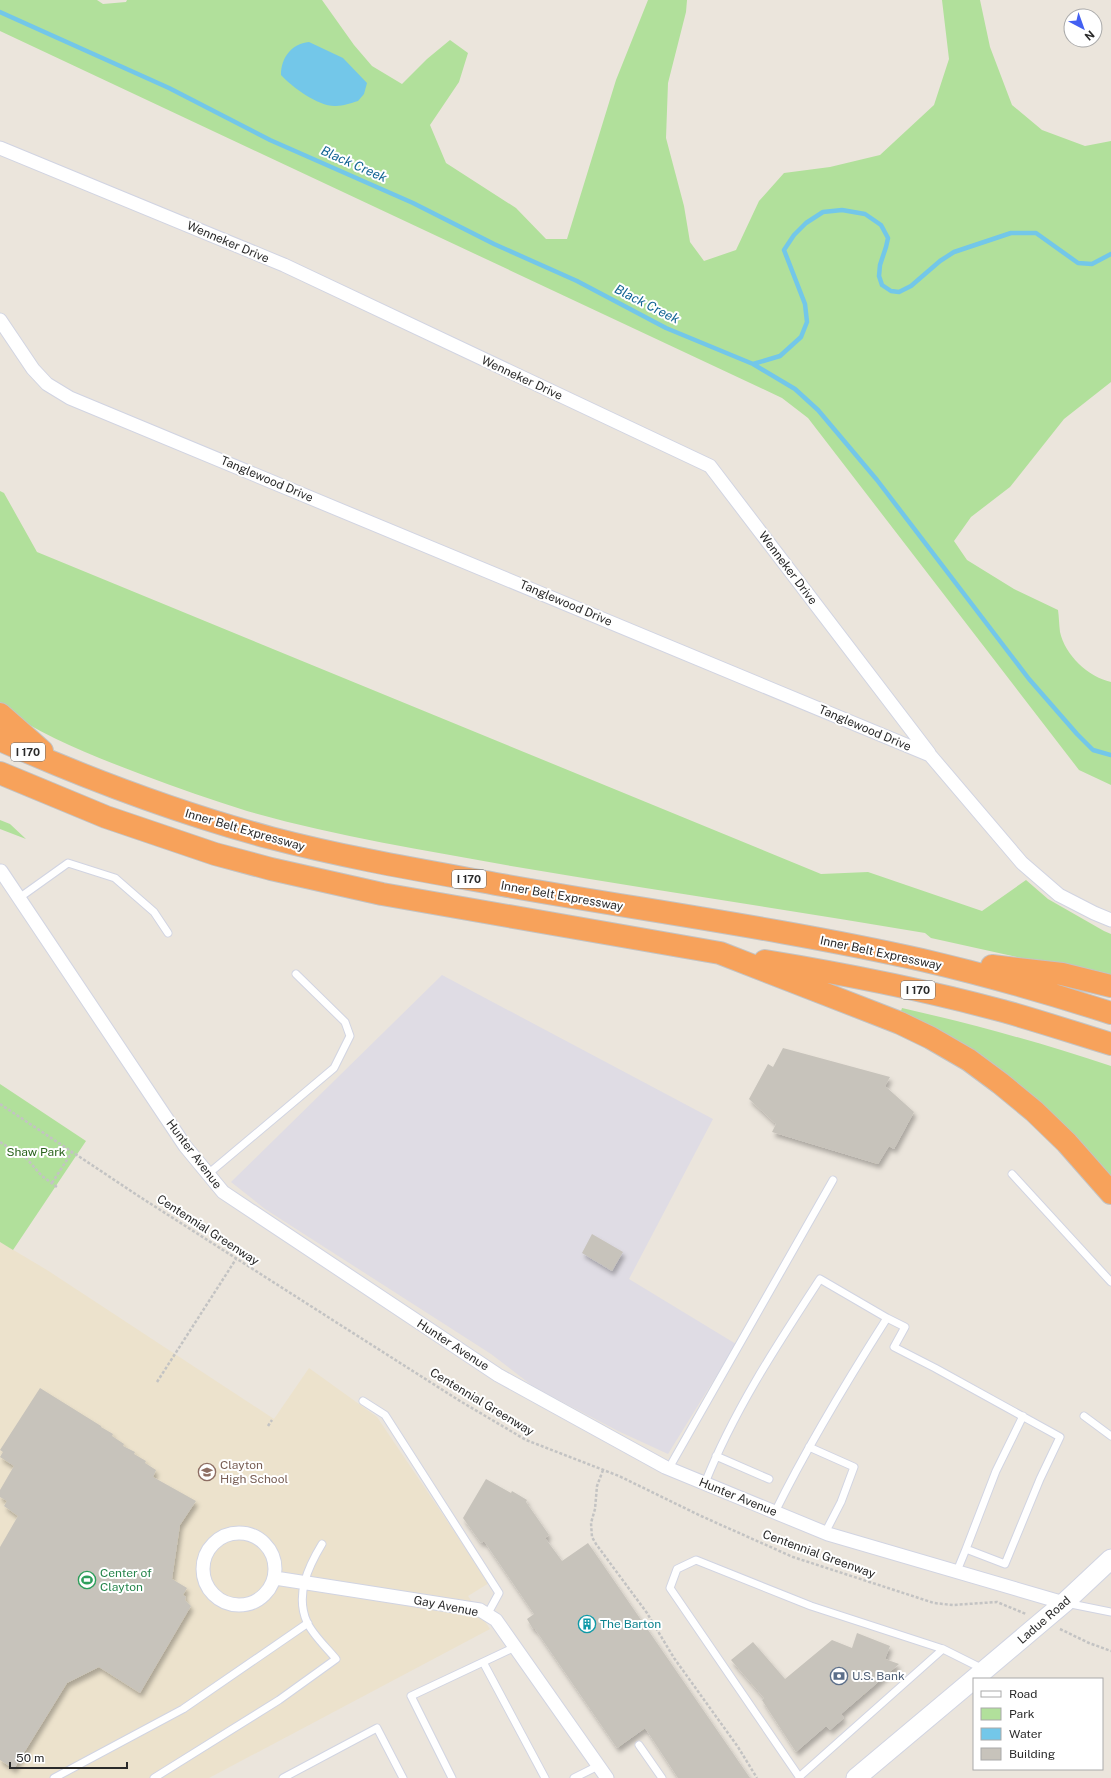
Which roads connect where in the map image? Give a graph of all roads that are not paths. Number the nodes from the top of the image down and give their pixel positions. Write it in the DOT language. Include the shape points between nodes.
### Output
graph roads {
  1 [pos="0,148"];
  2 [pos="0,320"];
  3 [pos="0,714"];
  4 [pos="0,740"];
  5 [pos="930,754"];
  6 [pos="56,764"];
  7 [pos="0,773"];
  8 [pos="0,784"];
  9 [pos="106,817"];
  10 [pos="0,871"];
  11 [pos="19,898"];
  12 [pos="1111,920"];
  13 [pos="168,933"];
  14 [pos="720,953"];
  15 [pos="892,954"];
  16 [pos="296,974"];
  17 [pos="1111,986"];
  18 [pos="1111,1013"];
  19 [pos="1111,1044"];
  20 [pos="208,1174"];
  21 [pos="1012,1174"];
  22 [pos="833,1180"];
  23 [pos="1111,1193"];
  24 [pos="1111,1282"];
  25 [pos="887,1318"];
  26 [pos="363,1401"];
  27 [pos="1023,1416"];
  28 [pos="1084,1416"];
  29 [pos="1111,1436"];
  30 [pos="809,1447"];
  31 [pos="716,1456"];
  32 [pos="669,1468"];
  33 [pos="769,1479"];
  34 [pos="705,1483"];
  35 [pos="775,1512"];
  36 [pos="825,1532"];
  37 [pos="322,1544"];
  38 [pos="966,1549"];
  39 [pos="1111,1559"];
  40 [pos="957,1571"];
  41 [pos="275,1578"];
  42 [pos="305,1582"];
  43 [pos="1064,1602"];
  44 [pos="1111,1612"];
  45 [pos="487,1615"];
  46 [pos="308,1623"];
  47 [pos="515,1647"];
  48 [pos="943,1649"];
  49 [pos="483,1662"];
  50 [pos="978,1676"];
  51 [pos="973,1680"];
  52 [pos="639,1745"];
  53 [pos="598,1766"];
  54 [pos="800,1777"];
  55 [pos="54,1778"];
  56 [pos="154,1778"];
  57 [pos="283,1778"];
  58 [pos="403,1778"];
  59 [pos="452,1778"];
  60 [pos="544,1778"];
  61 [pos="574,1778"];
  62 [pos="607,1778"];
  63 [pos="662,1778"];
  64 [pos="856,1778"];
  1 -- 5 [label="street, Wenneker Drive" via="284,266 710,466"];
  2 -- 5 [label="street, Tanglewood Drive" via="33,369 47,384 70,398"];
  3 -- 6 [label="highway"];
  4 -- 6 [label="highway, Inner Belt Expressway / I 170"];
  5 -- 12 [label="street, Tanglewood Drive" via="1022,863 1059,895"];
  6 -- 15 [label="highway, Inner Belt Expressway / I 170" via="177,810 328,852 447,876 779,932"];
  7 -- 9 [label="highway, I 170"];
  8 -- 9 [label="highway"];
  9 -- 14 [label="highway, I 170" via="215,854 325,882 396,897"];
  10 -- 11 [label="street, Hunter Avenue"];
  11 -- 13 [label="lane" via="68,863 115,878 154,912"];
  11 -- 20 [label="street, Hunter Avenue" via="185,1146"];
  14 -- 19 [label="highway, I 170" via="946,997 1003,1011"];
  14 -- 23 [label="highway" via="900,1023 968,1060 1034,1111 1067,1143"];
  15 -- 17 [label="highway" via="1062,974"];
  15 -- 18 [label="highway, Inner Belt Expressway / I 170" via="1032,988"];
  16 -- 20 [label="lane" via="345,1022 350,1036 334,1068"];
  20 -- 32 [label="street, Hunter Avenue" via="223,1192 498,1375"];
  21 -- 24 [label="lane"];
  22 -- 32 [label="lane"];
  25 -- 27 [label="lane" via="905,1327 894,1347"];
  25 -- 30 [label="lane"];
  25 -- 31 [label="lane" via="820,1279 768,1358"];
  26 -- 45 [label="lane" via="385,1416 499,1593"];
  27 -- 38 [label="lane" via="996,1471"];
  27 -- 38 [label="lane" via="1060,1437 1005,1564"];
  28 -- 29 [label="lane"];
  30 -- 35 [label="lane"];
  30 -- 36 [label="lane" via="854,1467 841,1502"];
  31 -- 33 [label="lane"];
  31 -- 34 [label="lane"];
  32 -- 34 [label="street, Hunter Avenue"];
  34 -- 35 [label="street, Hunter Avenue"];
  35 -- 36 [label="street, Hunter Avenue"];
  36 -- 40 [label="street, Hunter Avenue"];
  37 -- 42 [label="lane" via="310,1565"];
  38 -- 40 [label="lane"];
  39 -- 43 [label="main road, Ladue Road"];
  40 -- 43 [label="street, Hunter Avenue"];
  41 -- 41 [label="street" via="275,1560 270,1549 254,1536 230,1534 218,1539 206,1555 203,1573 206,1585 213,1595 230,1605 246,1606 258,1601 270,1590"];
  41 -- 42 [label="street, Gay Avenue"];
  42 -- 45 [label="street, Gay Avenue" via="480,1610"];
  42 -- 46 [label="lane" via="302,1598"];
  43 -- 44 [label="lane"];
  43 -- 50 [label="main road, Ladue Road"];
  45 -- 47 [label="street, Gay Avenue" via="496,1620"];
  46 -- 55 [label="lane" via="177,1712"];
  46 -- 56 [label="lane" via="336,1659 279,1700"];
  47 -- 49 [label="lane"];
  47 -- 53 [label="street, Gay Avenue"];
  48 -- 50 [label="lane"];
  48 -- 54 [label="lane"];
  48 -- 54 [label="lane" via="811,1606 696,1560 677,1569 670,1588"];
  49 -- 59 [label="lane" via="411,1696"];
  49 -- 60 [label="lane"];
  51 -- 64 [label="main road, Ladue Road"];
  52 -- 63 [label="lane"];
  53 -- 61 [label="lane"];
  53 -- 62 [label="street, Gay Avenue"];
  57 -- 58 [label="lane" via="378,1728"];
}
